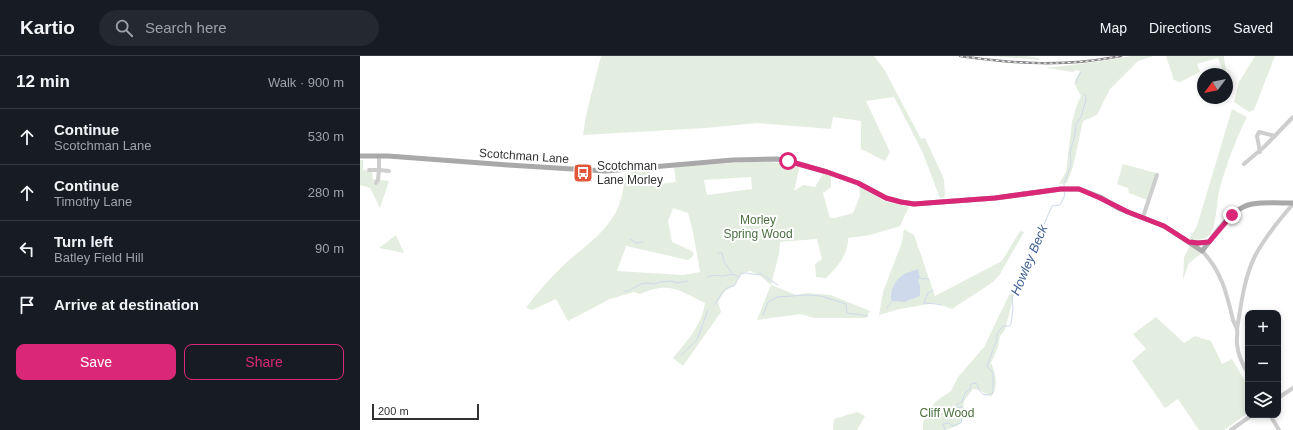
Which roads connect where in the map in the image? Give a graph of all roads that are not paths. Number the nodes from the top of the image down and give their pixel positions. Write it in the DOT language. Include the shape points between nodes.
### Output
graph roads {
  1 [pos="1293,118"];
  2 [pos="1275,136"];
  3 [pos="1260,152"];
  4 [pos="360,156"];
  5 [pos="379,156"];
  6 [pos="1244,164"];
  7 [pos="369,170"];
  8 [pos="378,170"];
  9 [pos="389,171"];
  10 [pos="1157,175"];
  11 [pos="376,183"];
  12 [pos="1293,203"];
  13 [pos="1144,217"];
  14 [pos="1189,242"];
  15 [pos="1209,242"];
  16 [pos="1202,251"];
  17 [pos="1237,329"];
  18 [pos="1245,368"];
  19 [pos="1293,388"];
  20 [pos="1281,396"];
  21 [pos="1248,418"];
  22 [pos="1272,418"];
  23 [pos="1231,430"];
  24 [pos="1279,430"];
  1 -- 2 [label="street"];
  2 -- 3 [label="street"];
  2 -- 3 [label="street" via="1260,132 1257,136"];
  3 -- 6 [label="street"];
  4 -- 5 [label="main road, Scotchman Lane"];
  5 -- 8 [label="street"];
  5 -- 13 [label="main road, Scotchman Lane" via="605,171 727,160 777,159 827,172 901,202 914,204 995,198 1070,188 1079,189"];
  7 -- 8 [label="street"];
  8 -- 9 [label="street"];
  8 -- 11 [label="street"];
  10 -- 13 [label="street"];
  12 -- 15 [label="main road" via="1251,204 1242,208 1232,215"];
  12 -- 17 [label="street" via="1278,220 1254,257"];
  13 -- 14 [label="main road"];
  14 -- 15 [label="main road"];
  14 -- 16 [label="main road"];
  15 -- 16 [label="main road"];
  16 -- 17 [label="street" via="1218,273"];
  17 -- 18 [label="street" via="1236,344"];
  19 -- 20 [label="street"];
  21 -- 23 [label="street"];
  22 -- 24 [label="street"];
}
